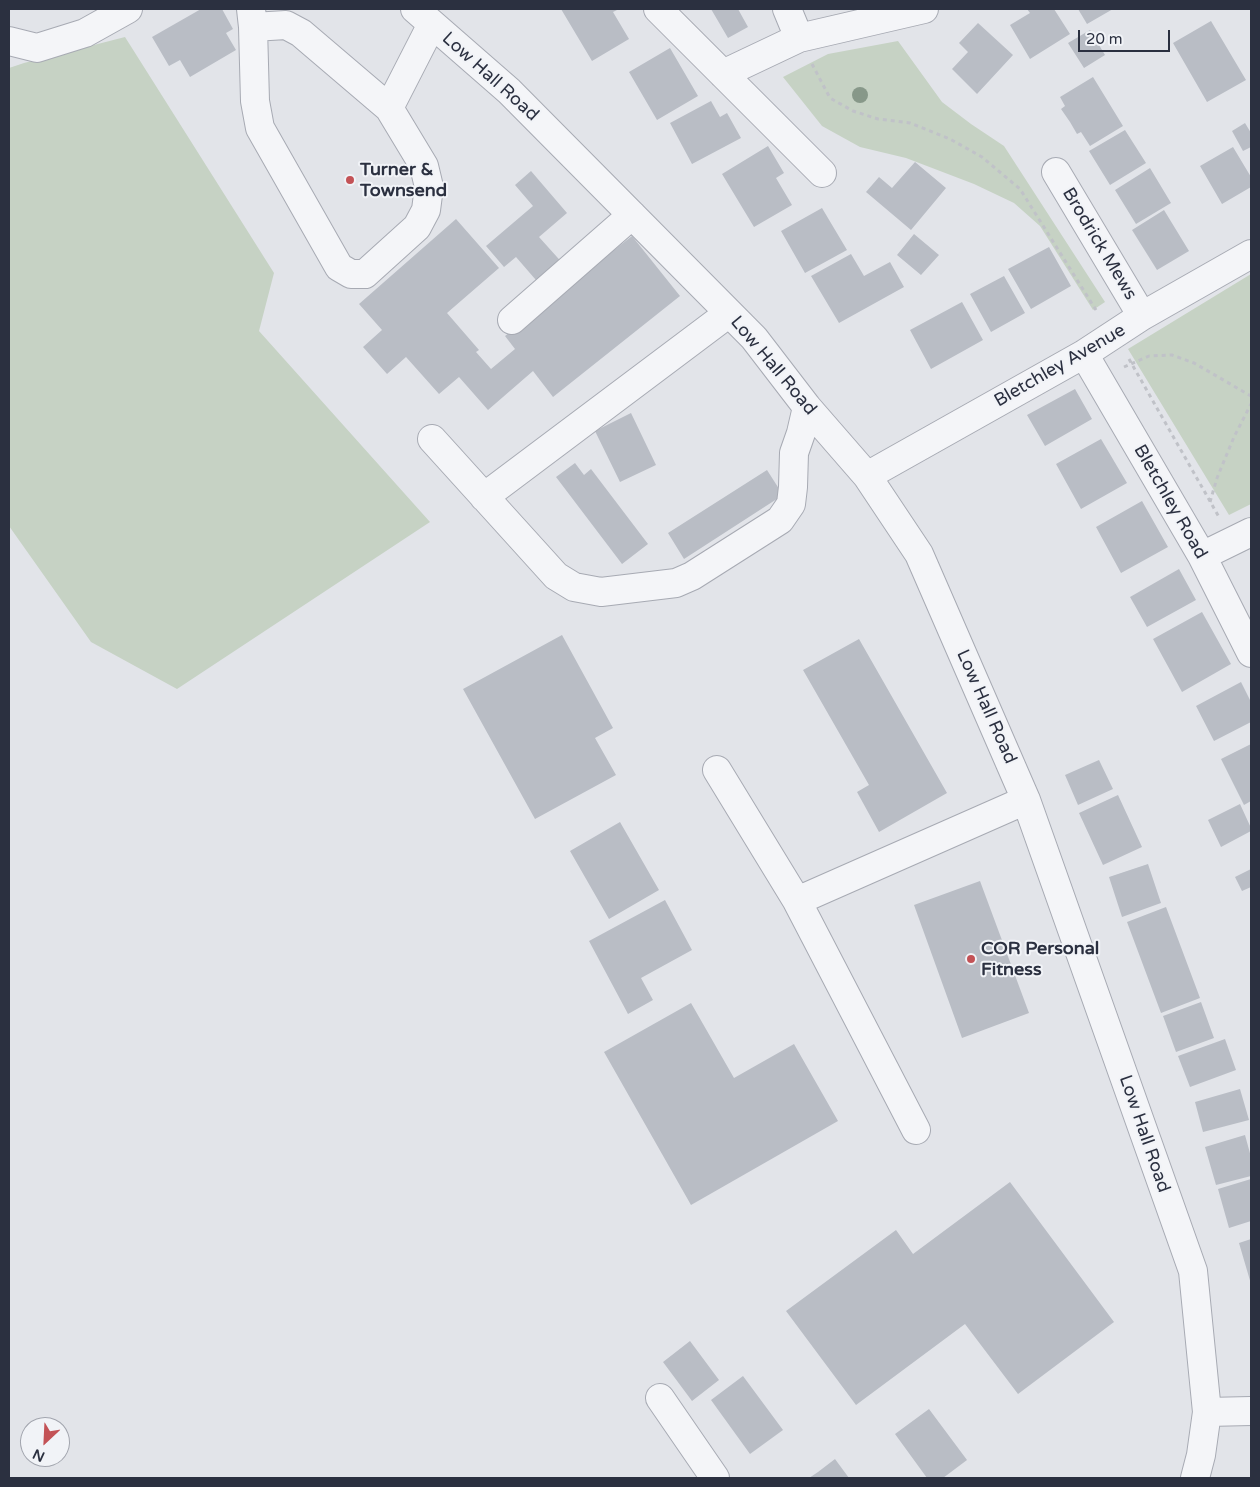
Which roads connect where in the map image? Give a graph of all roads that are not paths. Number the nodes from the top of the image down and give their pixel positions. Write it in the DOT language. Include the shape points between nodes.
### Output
graph roads {
  1 [pos="128,9"];
  2 [pos="658,9"];
  3 [pos="787,9"];
  4 [pos="924,9"];
  5 [pos="423,16"];
  6 [pos="252,18"];
  7 [pos="799,38"];
  8 [pos="9,41"];
  9 [pos="723,74"];
  10 [pos="389,108"];
  11 [pos="1056,172"];
  12 [pos="822,173"];
  13 [pos="632,215"];
  14 [pos="1251,254"];
  15 [pos="729,313"];
  16 [pos="1142,316"];
  17 [pos="512,320"];
  18 [pos="1084,354"];
  19 [pos="806,407"];
  20 [pos="432,440"];
  21 [pos="867,476"];
  22 [pos="484,497"];
  23 [pos="1242,536"];
  24 [pos="1202,556"];
  25 [pos="1251,652"];
  26 [pos="717,770"];
  27 [pos="1026,800"];
  28 [pos="797,901"];
  29 [pos="916,1130"];
  30 [pos="660,1398"];
  31 [pos="1251,1411"];
  32 [pos="1207,1412"];
  33 [pos="715,1478"];
  34 [pos="1195,1478"];
  1 -- 8 [label="street" via="85,33 37,48"];
  2 -- 9 [label="street"];
  3 -- 7 [label="street"];
  4 -- 7 [label="street"];
  5 -- 10 [label="street"];
  5 -- 13 [label="street, Low Hall Road" via="510,91"];
  6 -- 10 [label="street" via="286,25 300,33"];
  6 -- 10 [label="street" via="255,100 260,128 339,267 351,274 365,274 417,227 426,210 429,187 424,166"];
  7 -- 9 [label="street"];
  9 -- 12 [label="street"];
  11 -- 16 [label="street, Brodrick Mews"];
  13 -- 15 [label="street, Low Hall Road"];
  13 -- 17 [label="street"];
  14 -- 16 [label="street, Bletchley Avenue"];
  15 -- 19 [label="street, Low Hall Road" via="754,338"];
  15 -- 22 [label="street"];
  16 -- 18 [label="street, Bletchley Avenue"];
  18 -- 21 [label="street, Bletchley Avenue"];
  18 -- 24 [label="street, Bletchley Road"];
  19 -- 21 [label="street, Low Hall Road"];
  19 -- 22 [label="street" via="802,433 794,453 791,504 780,520 676,583 601,592 574,587 556,576"];
  20 -- 22 [label="street"];
  21 -- 27 [label="street, Low Hall Road" via="919,554"];
  23 -- 24 [label="street"];
  24 -- 25 [label="street, Bletchley Road"];
  26 -- 28 [label="street"];
  27 -- 28 [label="street"];
  27 -- 32 [label="street, Low Hall Road" via="1193,1271"];
  28 -- 29 [label="street"];
  30 -- 33 [label="street"];
  31 -- 32 [label="street"];
  32 -- 34 [label="street, Low Hall Road"];
}
